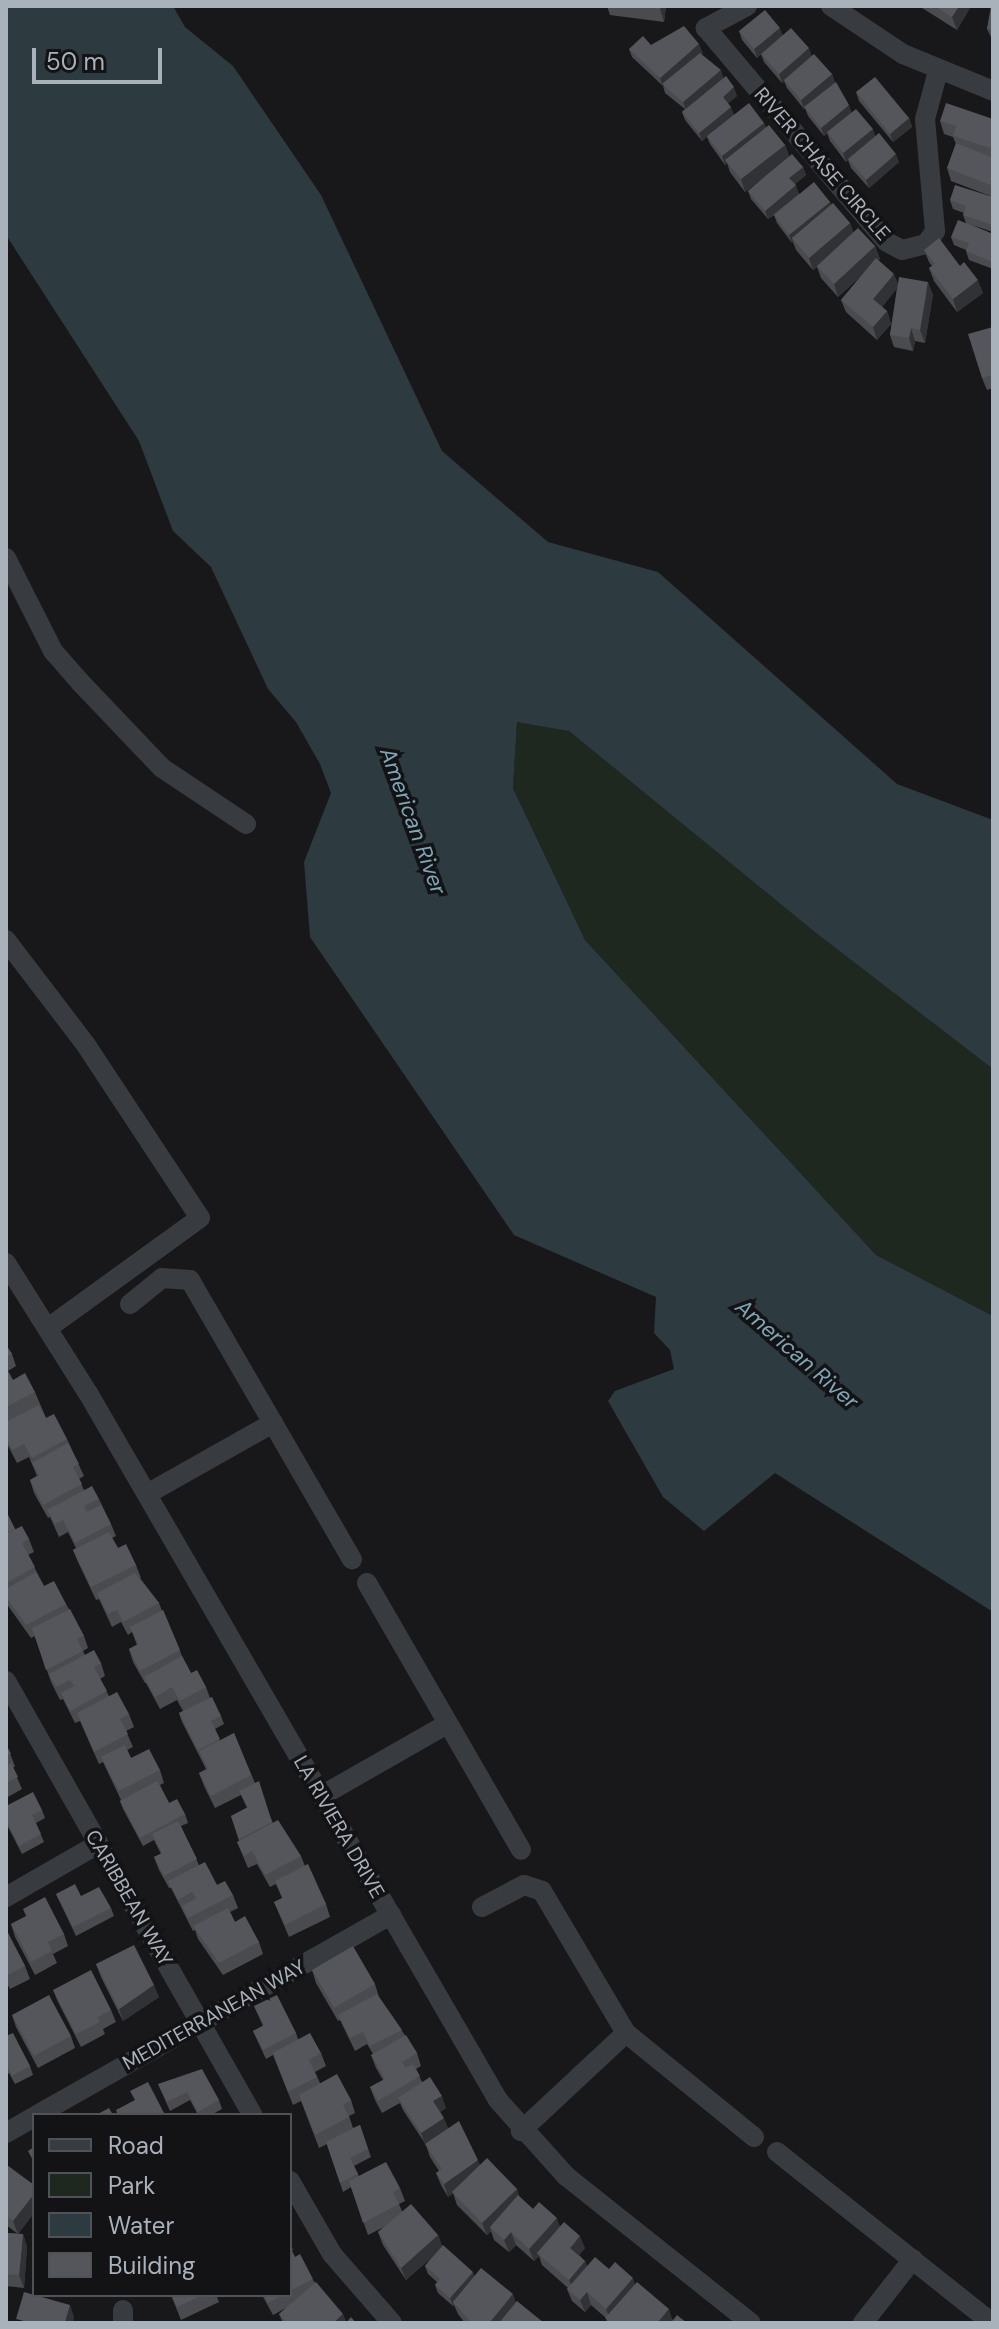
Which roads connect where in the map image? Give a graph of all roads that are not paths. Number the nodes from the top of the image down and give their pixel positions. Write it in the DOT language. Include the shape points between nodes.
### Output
graph roads {
  1 [pos="747,6"];
  2 [pos="831,6"];
  3 [pos="938,71"];
  4 [pos="993,91"];
  5 [pos="6,558"];
  6 [pos="246,824"];
  7 [pos="6,940"];
  8 [pos="6,1263"];
  9 [pos="130,1304"];
  10 [pos="48,1328"];
  11 [pos="273,1423"];
  12 [pos="147,1494"];
  13 [pos="352,1560"];
  14 [pos="367,1583"];
  15 [pos="6,1681"];
  16 [pos="447,1724"];
  17 [pos="321,1796"];
  18 [pos="98,1844"];
  19 [pos="521,1850"];
  20 [pos="6,1897"];
  21 [pos="482,1907"];
  22 [pos="391,1915"];
  23 [pos="200,2023"];
  24 [pos="626,2033"];
  25 [pos="40,2113"];
  26 [pos="252,2113"];
  27 [pos="32,2118"];
  28 [pos="521,2131"];
  29 [pos="6,2133"];
  30 [pos="754,2137"];
  31 [pos="777,2152"];
  32 [pos="292,2184"];
  33 [pos="913,2259"];
  34 [pos="392,2323"];
  35 [pos="751,2323"];
  36 [pos="863,2323"];
  37 [pos="992,2323"];
  1 -- 3 [label="street, RIVER CHASE CIRCLE" via="706,28 887,242 902,250 926,244 935,231 925,119"];
  2 -- 3 [label="street" via="880,41"];
  3 -- 4 [label="street"];
  5 -- 6 [label="street" via="53,651 81,683 162,768"];
  7 -- 10 [label="street" via="86,1045 200,1218"];
  8 -- 10 [label="street, LA RIVIERA DRIVE"];
  9 -- 11 [label="street" via="162,1278 190,1280"];
  10 -- 12 [label="street, LA RIVIERA DRIVE"];
  11 -- 12 [label="street"];
  11 -- 13 [label="street"];
  12 -- 17 [label="street, LA RIVIERA DRIVE"];
  14 -- 16 [label="street"];
  15 -- 18 [label="street, CARIBBEAN WAY"];
  16 -- 17 [label="street"];
  16 -- 19 [label="street"];
  17 -- 22 [label="street, LA RIVIERA DRIVE"];
  18 -- 20 [label="street"];
  18 -- 23 [label="street, CARIBBEAN WAY"];
  21 -- 24 [label="street" via="524,1885 542,1891"];
  22 -- 23 [label="street, MEDITERRANEAN WAY"];
  22 -- 28 [label="street, LA RIVIERA DRIVE"];
  23 -- 25 [label="street, MEDITERRANEAN WAY"];
  23 -- 26 [label="street, CARIBBEAN WAY"];
  24 -- 28 [label="street"];
  24 -- 30 [label="street"];
  27 -- 29 [label="street, MEDITERRANEAN WAY"];
  28 -- 35 [label="street, LA RIVIERA DRIVE" via="566,2176"];
  31 -- 33 [label="street"];
  32 -- 34 [label="street" via="332,2254"];
  33 -- 36 [label="street"];
  33 -- 37 [label="street"];
}
